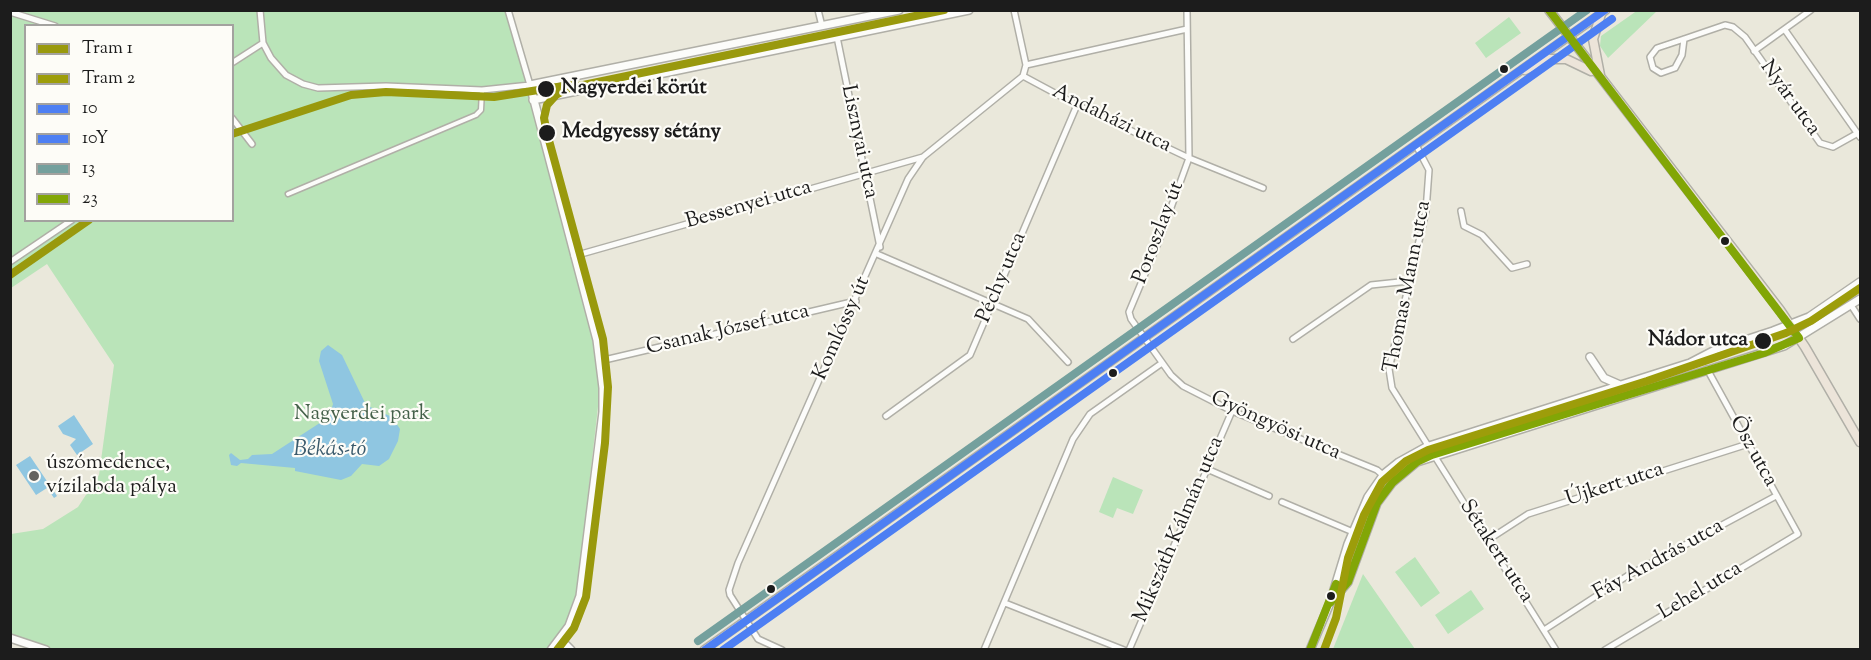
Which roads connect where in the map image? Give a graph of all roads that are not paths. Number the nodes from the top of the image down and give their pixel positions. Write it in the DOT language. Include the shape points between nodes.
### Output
graph roads {
  1 [pos="260,10"];
  2 [pos="508,10"];
  3 [pos="818,10"];
  4 [pos="898,10"];
  5 [pos="969,10"];
  6 [pos="1014,10"];
  7 [pos="1187,10"];
  8 [pos="1549,10"];
  9 [pos="1811,10"];
  10 [pos="10,12"];
  11 [pos="1603,12"];
  12 [pos="49,24"];
  13 [pos="822,26"];
  14 [pos="1187,29"];
  15 [pos="1785,30"];
  16 [pos="837,37"];
  17 [pos="1569,38"];
  18 [pos="1684,39"];
  19 [pos="264,44"];
  20 [pos="1754,51"];
  21 [pos="234,62"];
  22 [pos="1026,65"];
  23 [pos="1525,70"];
  24 [pos="1023,76"];
  25 [pos="1602,81"];
  26 [pos="530,86"];
  27 [pos="482,90"];
  28 [pos="533,100"];
  29 [pos="1077,105"];
  30 [pos="234,121"];
  31 [pos="1859,135"];
  32 [pos="252,144"];
  33 [pos="1417,147"];
  34 [pos="923,157"];
  35 [pos="1189,158"];
  36 [pos="865,173"];
  37 [pos="1263,188"];
  38 [pos="288,194"];
  39 [pos="1461,211"];
  40 [pos="69,222"];
  41 [pos="878,251"];
  42 [pos="574,256"];
  43 [pos="10,262"];
  44 [pos="1527,264"];
  45 [pos="1409,281"];
  46 [pos="1860,282"];
  47 [pos="1860,299"];
  48 [pos="856,301"];
  49 [pos="991,303"];
  50 [pos="1851,305"];
  51 [pos="1129,312"];
  52 [pos="1860,319"];
  53 [pos="1790,324"];
  54 [pos="1799,338"];
  55 [pos="1144,339"];
  56 [pos="1293,339"];
  57 [pos="1590,357"];
  58 [pos="600,361"];
  59 [pos="1068,362"];
  60 [pos="1162,363"];
  61 [pos="1707,369"];
  62 [pos="1620,385"];
  63 [pos="1600,392"];
  64 [pos="1603,402"];
  65 [pos="1232,411"];
  66 [pos="886,416"];
  67 [pos="1860,442"];
  68 [pos="1748,444"];
  69 [pos="1426,447"];
  70 [pos="1432,456"];
  71 [pos="1207,469"];
  72 [pos="1384,474"];
  73 [pos="1392,483"];
  74 [pos="1269,496"];
  75 [pos="1776,496"];
  76 [pos="1282,502"];
  77 [pos="1353,532"];
  78 [pos="1798,534"];
  79 [pos="1488,540"];
  80 [pos="1005,603"];
  81 [pos="1330,603"];
  82 [pos="747,619"];
  83 [pos="1544,630"];
  84 [pos="10,638"];
  85 [pos="560,639"];
  86 [pos="46,650"];
  87 [pos="551,650"];
  88 [pos="571,650"];
  89 [pos="704,650"];
  90 [pos="782,650"];
  91 [pos="984,650"];
  92 [pos="1126,650"];
  93 [pos="1310,650"];
  94 [pos="1556,650"];
  95 [pos="1605,650"];
  1 -- 19 [label="street"];
  2 -- 26 [label="street"];
  3 -- 13 [label="street"];
  4 -- 13 [label="street"];
  5 -- 16 [label="street"];
  6 -- 22 [label="street"];
  7 -- 14 [label="street, Poroszlay út"];
  8 -- 17 [label="main road"];
  9 -- 15 [label="street"];
  10 -- 12 [label="street"];
  11 -- 17 [label="street"];
  11 -- 25 [label="main road" via="1593,39"];
  13 -- 26 [label="street"];
  14 -- 22 [label="street"];
  14 -- 35 [label="street, Poroszlay út"];
  15 -- 20 [label="street"];
  15 -- 31 [label="street"];
  16 -- 28 [label="street"];
  16 -- 36 [label="street, Lisznyai utca"];
  17 -- 23 [label="street"];
  17 -- 25 [label="main road"];
  18 -- 18 [label="street, Nyár utca" via="1654,50 1650,57 1653,68 1661,73 1676,68"];
  18 -- 20 [label="street, Nyár utca" via="1725,25 1739,31"];
  19 -- 21 [label="street"];
  19 -- 27 [label="street" via="286,75 318,88"];
  20 -- 31 [label="street, Nyár utca" via="1820,143 1833,147"];
  22 -- 24 [label="street"];
  23 -- 25 [label="main road" via="1550,59 1566,59 1585,67"];
  23 -- 33 [label="street"];
  24 -- 29 [label="street, Andaházi utca"];
  24 -- 34 [label="street, Komlóssy út"];
  25 -- 53 [label="main road"];
  26 -- 27 [label="street"];
  26 -- 28 [label="street"];
  27 -- 38 [label="street" via="481,110 476,115"];
  28 -- 42 [label="street"];
  29 -- 35 [label="street, Andaházi utca"];
  29 -- 49 [label="street, Péchy utca"];
  30 -- 32 [label="street"];
  33 -- 45 [label="street, Thomas Mann utca" via="1429,170 1426,211"];
  33 -- 55 [label="street"];
  34 -- 36 [label="street, Bessenyei utca"];
  34 -- 41 [label="street, Komlóssy út" via="909,179"];
  35 -- 37 [label="street, Andaházi utca"];
  35 -- 51 [label="street, Poroszlay út"];
  36 -- 41 [label="street, Lisznyai utca"];
  36 -- 42 [label="street, Bessenyei utca"];
  39 -- 44 [label="street" via="1464,226 1482,235 1512,268"];
  40 -- 43 [label="street"];
  41 -- 48 [label="street, Komlóssy út"];
  41 -- 49 [label="street"];
  42 -- 58 [label="street"];
  45 -- 56 [label="street" via="1371,285"];
  45 -- 69 [label="street, Thomas Mann utca" via="1389,378"];
  46 -- 53 [label="street" via="1809,317"];
  47 -- 50 [label="street"];
  48 -- 58 [label="street, Csanak József utca"];
  48 -- 82 [label="street, Komlóssy út" via="734,574 730,595"];
  49 -- 59 [label="street" via="1028,319"];
  49 -- 66 [label="street, Péchy utca" via="964,362"];
  50 -- 52 [label="street"];
  50 -- 54 [label="street"];
  51 -- 55 [label="street, Gyöngyösi utca"];
  53 -- 54 [label="main road"];
  53 -- 62 [label="street"];
  54 -- 61 [label="street" via="1764,353"];
  54 -- 67 [label="main road"];
  55 -- 60 [label="street, Gyöngyösi utca"];
  55 -- 82 [label="street"];
  57 -- 62 [label="street" via="1604,378"];
  58 -- 85 [label="street" via="603,412 580,596"];
  60 -- 65 [label="street, Gyöngyösi utca" via="1183,386"];
  60 -- 80 [label="street" via="1090,414 1073,439"];
  61 -- 64 [label="street"];
  61 -- 68 [label="street, Ösz utca"];
  62 -- 63 [label="street"];
  63 -- 64 [label="street"];
  63 -- 69 [label="street"];
  64 -- 70 [label="street"];
  65 -- 71 [label="street, Mikszáth Kálmán utca"];
  65 -- 72 [label="street, Gyöngyösi utca"];
  68 -- 75 [label="street, Ösz utca"];
  68 -- 79 [label="street, Újkert utca" via="1528,514"];
  69 -- 70 [label="street, Thomas Mann utca"];
  69 -- 72 [label="street"];
  70 -- 73 [label="street"];
  70 -- 79 [label="street, Sétakert utca"];
  71 -- 74 [label="street"];
  71 -- 92 [label="street, Mikszáth Kálmán utca"];
  72 -- 73 [label="street, Gyöngyösi utca"];
  72 -- 77 [label="street" via="1368,497"];
  73 -- 81 [label="street" via="1377,503 1348,582"];
  75 -- 78 [label="street, Ösz utca"];
  75 -- 83 [label="street, Fáy András utca" via="1628,576"];
  76 -- 77 [label="street"];
  77 -- 81 [label="street"];
  78 -- 95 [label="street, Lehel utca"];
  79 -- 83 [label="street, Sétakert utca"];
  80 -- 91 [label="street"];
  80 -- 92 [label="street"];
  81 -- 93 [label="street"];
  82 -- 89 [label="street"];
  82 -- 90 [label="street, Komlóssy út" via="758,639"];
  83 -- 94 [label="street, Sétakert utca"];
  84 -- 86 [label="street"];
  85 -- 87 [label="street"];
  85 -- 88 [label="street"];
}
